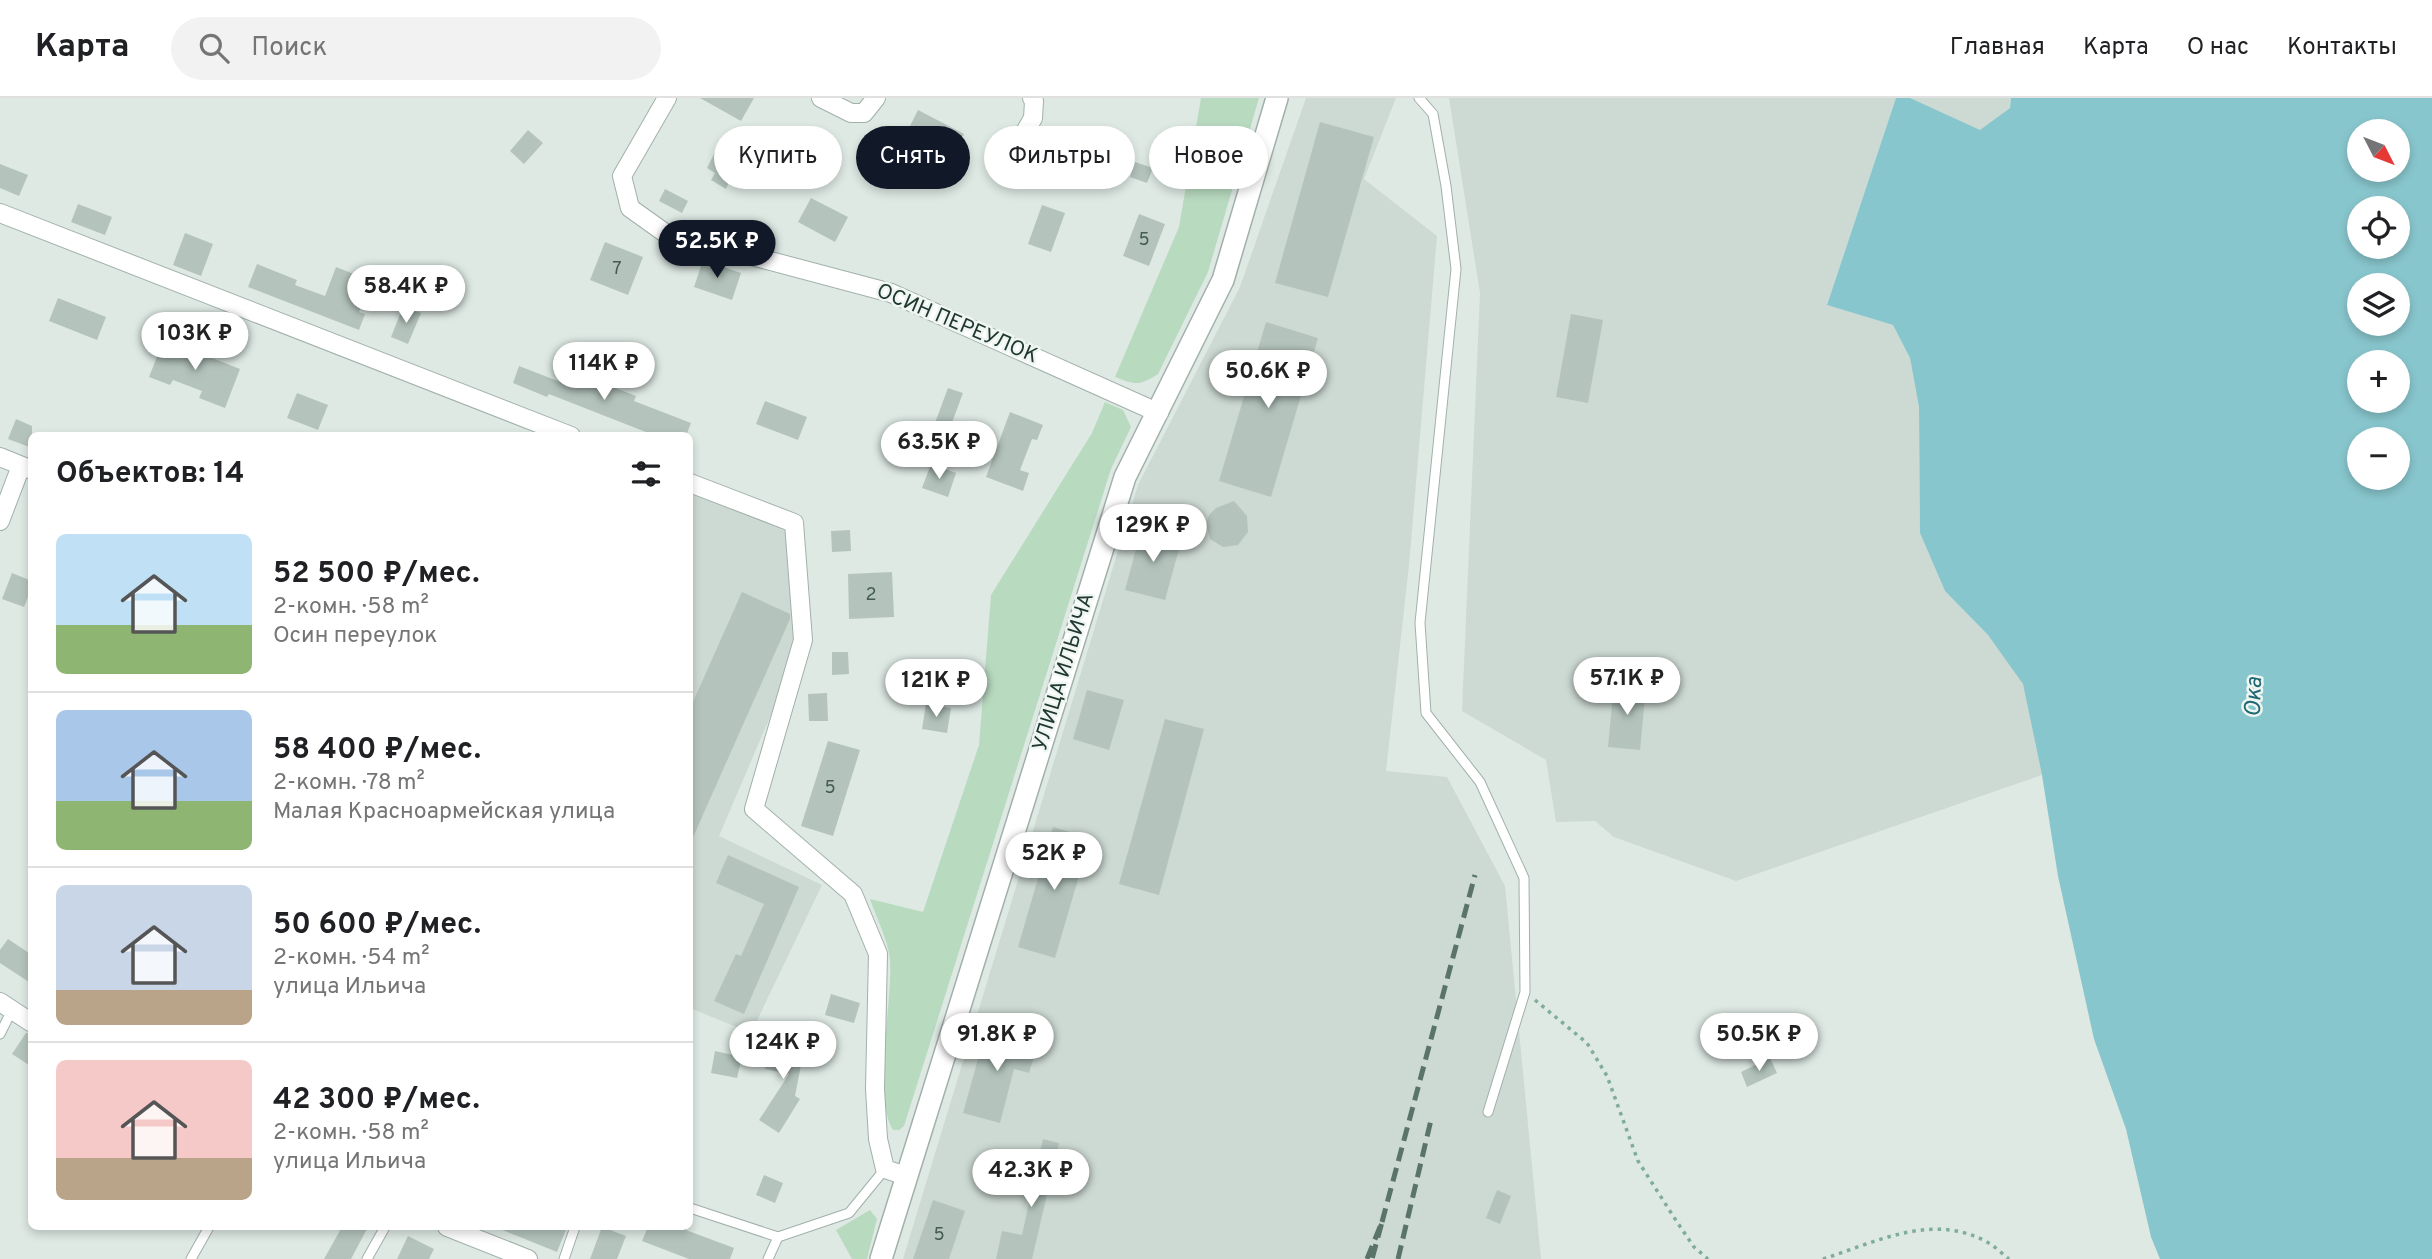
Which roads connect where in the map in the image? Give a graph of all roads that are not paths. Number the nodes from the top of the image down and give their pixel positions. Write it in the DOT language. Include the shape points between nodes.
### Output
graph roads {
  1 [pos="667,98"];
  2 [pos="821,98"];
  3 [pos="876,98"];
  4 [pos="1032,98"];
  5 [pos="1277,98"];
  6 [pos="1419,98"];
  7 [pos="1028,126"];
  8 [pos="0,213"];
  9 [pos="1159,413"];
  10 [pos="560,432"];
  11 [pos="0,457"];
  12 [pos="26,468"];
  13 [pos="693,484"];
  14 [pos="0,521"];
  15 [pos="6,1006"];
  16 [pos="28,1020"];
  17 [pos="0,1034"];
  18 [pos="1488,1112"];
  19 [pos="885,1169"];
  20 [pos="906,1176"];
  21 [pos="693,1209"];
  22 [pos="207,1230"];
  23 [pos="383,1230"];
  24 [pos="455,1230"];
  25 [pos="574,1230"];
  26 [pos="778,1237"];
  27 [pos="191,1259"];
  28 [pos="367,1259"];
  29 [pos="528,1259"];
  30 [pos="564,1259"];
  31 [pos="768,1259"];
  32 [pos="881,1259"];
  1 -- 9 [label="street, ОСИН ПЕРЕУЛОК" via="622,176 630,208 665,233 891,293"];
  2 -- 3 [label="street" via="851,113 864,113"];
  4 -- 7 [label="street" via="1033,118"];
  5 -- 9 [label="street, УЛИЦА ИЛЬИЧА" via="1223,280"];
  6 -- 18 [label="lane" via="1433,114 1456,269 1420,623 1426,713 1480,782 1524,878 1525,992"];
  8 -- 10 [label="street"];
  9 -- 20 [label="street, УЛИЦА ИЛЬИЧА" via="1125,477"];
  11 -- 12 [label="street"];
  12 -- 14 [label="street"];
  13 -- 19 [label="street" via="794,523 803,640 754,808 853,894 878,954 875,1089"];
  15 -- 16 [label="street"];
  15 -- 17 [label="lane"];
  19 -- 20 [label="street"];
  19 -- 26 [label="lane" via="849,1213"];
  20 -- 32 [label="street, УЛИЦА ИЛЬИЧА"];
  21 -- 26 [label="lane"];
  22 -- 27 [label="lane"];
  23 -- 28 [label="lane"];
  24 -- 29 [label="street"];
  25 -- 30 [label="lane"];
  26 -- 31 [label="lane"];
}
